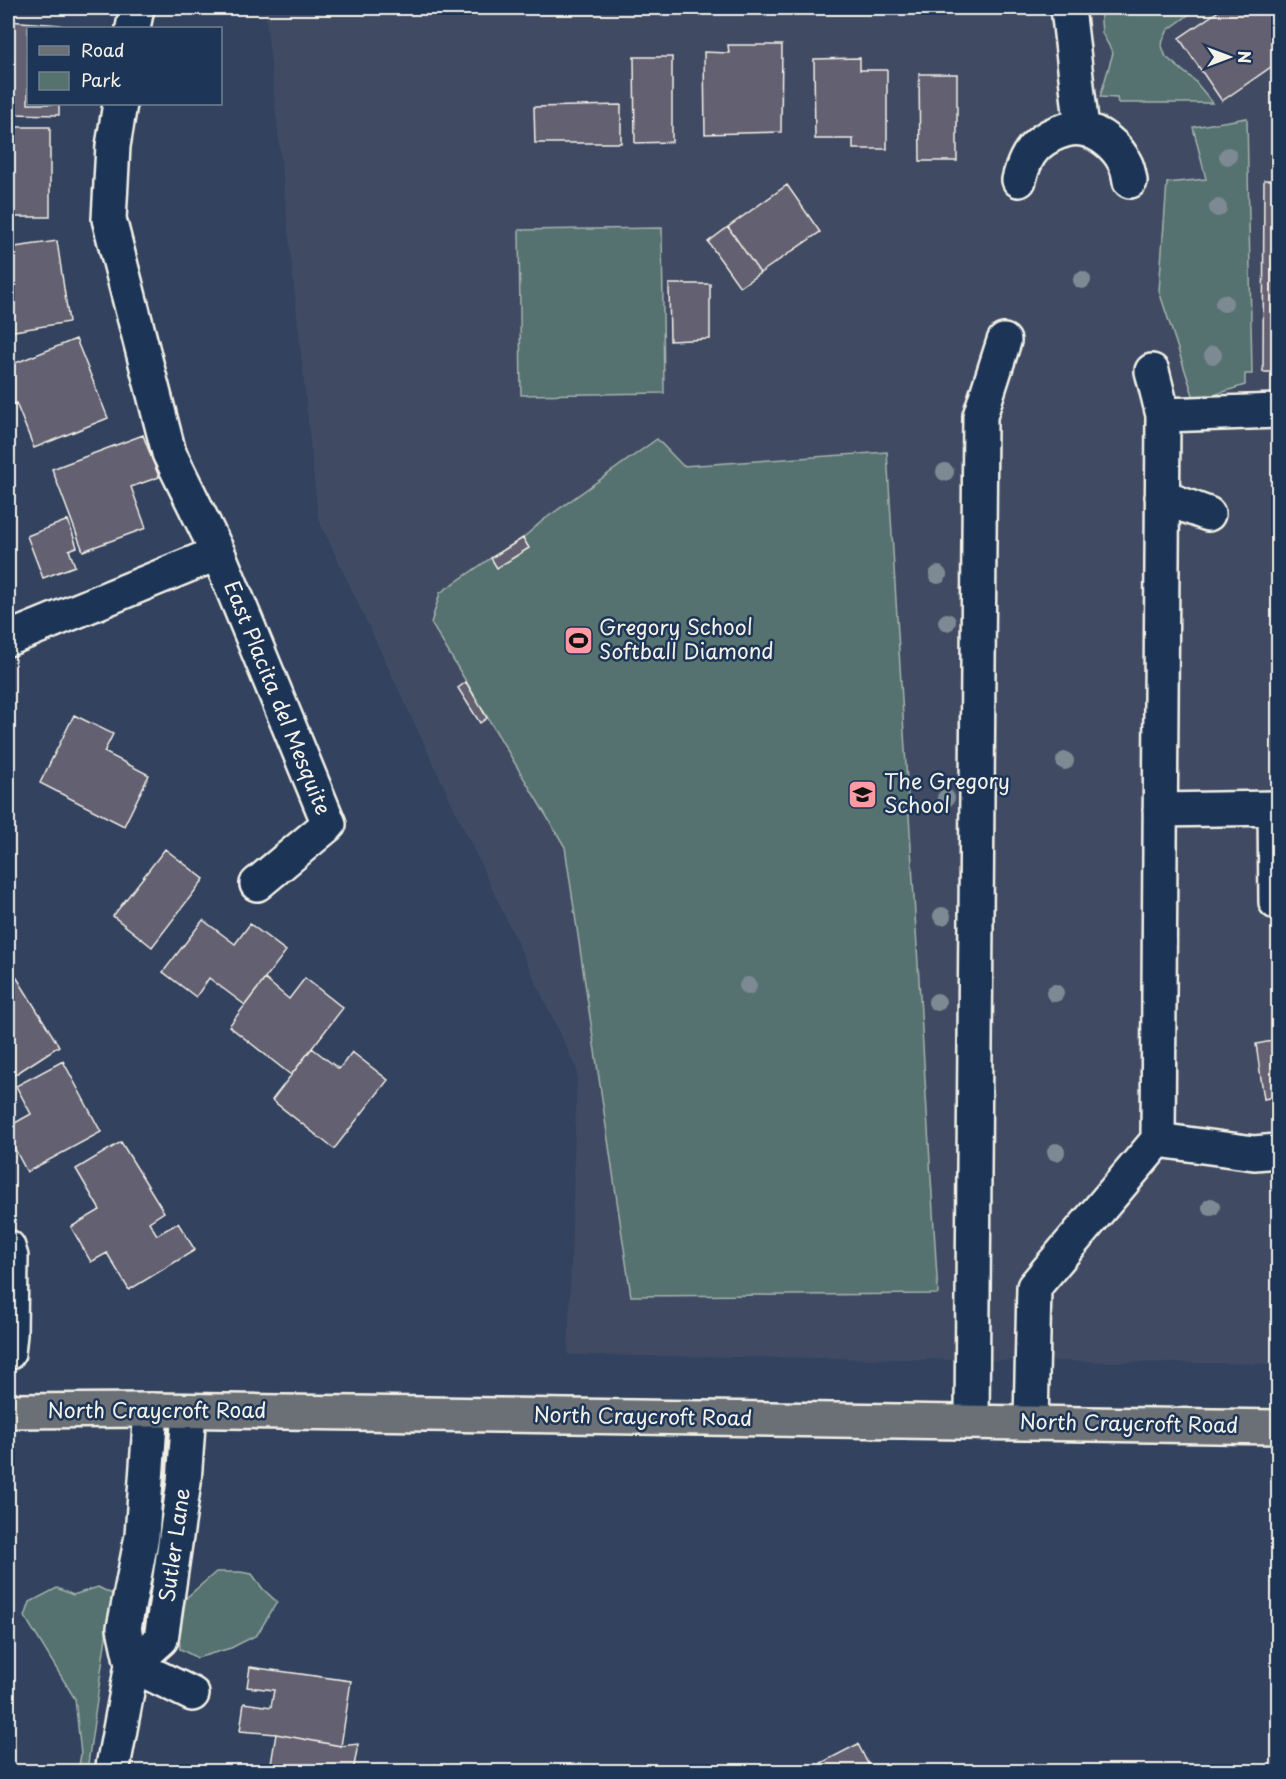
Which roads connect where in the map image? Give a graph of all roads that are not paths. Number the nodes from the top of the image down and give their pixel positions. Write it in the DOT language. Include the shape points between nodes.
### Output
graph roads {
  1 [pos="137,8"];
  2 [pos="1068,8"];
  3 [pos="133,27"];
  4 [pos="120,105"];
  5 [pos="1082,129"];
  6 [pos="1019,180"];
  7 [pos="1130,181"];
  8 [pos="1004,341"];
  9 [pos="1152,371"];
  10 [pos="1278,411"];
  11 [pos="1163,415"];
  12 [pos="1162,497"];
  13 [pos="1208,514"];
  14 [pos="218,552"];
  15 [pos="8,639"];
  16 [pos="1160,810"];
  17 [pos="257,884"];
  18 [pos="1278,903"];
  19 [pos="1158,1140"];
  20 [pos="1278,1151"];
  21 [pos="8,1247"];
  22 [pos="8,1353"];
  23 [pos="151,1410"];
  24 [pos="8,1411"];
  25 [pos="189,1411"];
  26 [pos="972,1421"];
  27 [pos="1031,1422"];
  28 [pos="1278,1427"];
  29 [pos="132,1665"];
  30 [pos="192,1694"];
  31 [pos="112,1772"];
  1 -- 3 [label="street"];
  2 -- 5 [label="street"];
  4 -- 14 [label="street, East Placita del Mesquite" via="109,219 169,453"];
  5 -- 6 [label="street" via="1048,136 1034,147"];
  5 -- 7 [label="street" via="1101,136 1116,148 1126,163"];
  8 -- 26 [label="street" via="980,416"];
  9 -- 11 [label="street"];
  10 -- 11 [label="street"];
  11 -- 12 [label="street"];
  12 -- 13 [label="street"];
  12 -- 16 [label="street"];
  14 -- 15 [label="street, East Placita del Mesquite"];
  14 -- 17 [label="street, East Placita del Mesquite" via="329,824"];
  16 -- 18 [label="street" via="1275,808"];
  16 -- 19 [label="street"];
  19 -- 20 [label="street" via="1254,1153"];
  19 -- 27 [label="street" via="1034,1287"];
  21 -- 22 [label="street"];
  23 -- 24 [label="main road, North Craycroft Road"];
  23 -- 25 [label="main road, North Craycroft Road"];
  23 -- 29 [label="street, Sutler Lane" via="142,1536 124,1628"];
  25 -- 26 [label="main road, North Craycroft Road"];
  25 -- 29 [label="street, Sutler Lane" via="184,1482 161,1639"];
  26 -- 27 [label="main road, North Craycroft Road"];
  27 -- 28 [label="main road, North Craycroft Road"];
  29 -- 30 [label="street"];
  29 -- 31 [label="street, Sutler Lane"];
}
